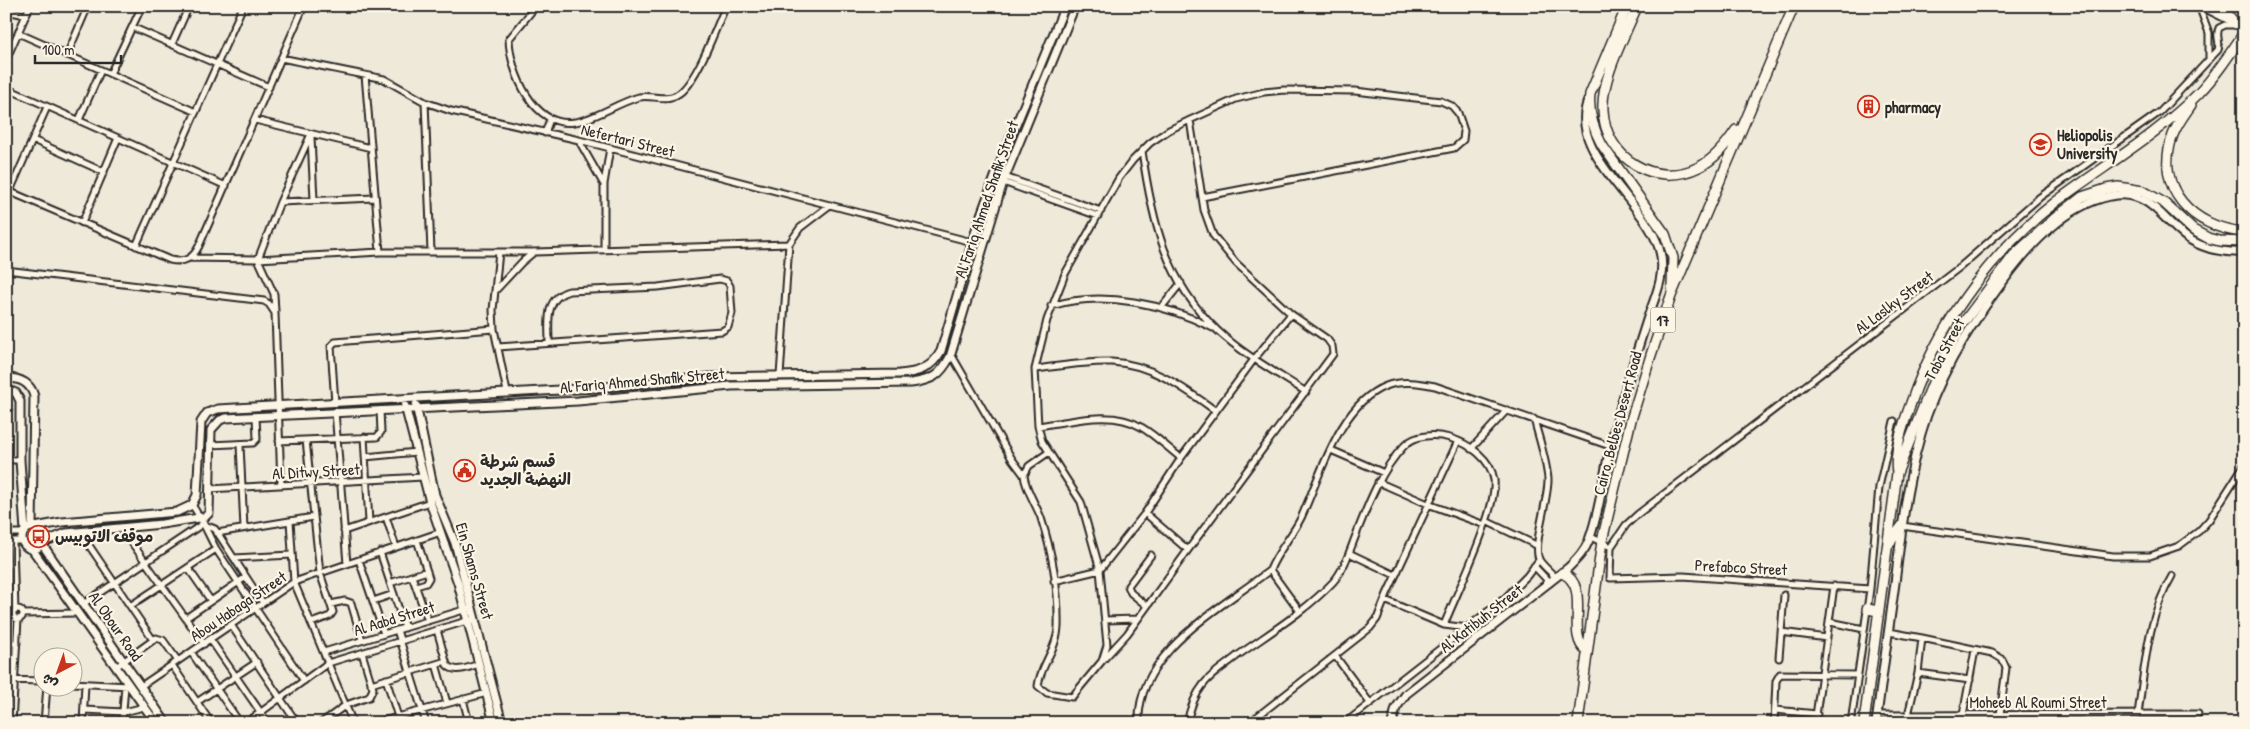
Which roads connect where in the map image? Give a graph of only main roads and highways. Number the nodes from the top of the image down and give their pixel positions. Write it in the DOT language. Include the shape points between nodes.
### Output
graph roads {
  1 [pos="1627,6"];
  2 [pos="1637,6"];
  3 [pos="1794,6"];
  4 [pos="2220,6"];
  5 [pos="2241,27"];
  6 [pos="2198,94"];
  7 [pos="1749,109"];
  8 [pos="2244,232"];
  9 [pos="2244,242"];
  10 [pos="1671,296"];
  11 [pos="1897,473"];
  12 [pos="1902,526"];
  13 [pos="1888,545"];
  14 [pos="1556,578"];
  15 [pos="1867,610"];
  16 [pos="1879,611"];
  17 [pos="1587,651"];
  18 [pos="1578,723"];
  19 [pos="1864,723"];
  1 -- 10 [label="highway" via="1590,94 1594,125 1602,145 1668,240 1673,266"];
  2 -- 7 [label="highway" via="1609,75 1603,102 1604,123 1609,136 1625,158 1638,167 1657,173 1676,174 1693,170 1722,149"];
  3 -- 7 [label="highway, Cairo, Belbes Desert Road / 17"];
  4 -- 5 [label="highway"];
  5 -- 6 [label="highway" via="2216,73"];
  6 -- 8 [label="highway" via="2173,135 2168,163 2171,181 2176,195 2200,220 2214,227"];
  6 -- 11 [label="highway" via="2144,140 2056,202 2003,251 1976,283 1950,320 1925,367 1898,452"];
  7 -- 10 [label="highway, Cairo, Belbes Desert Road / 17"];
  9 -- 11 [label="highway" via="2208,238 2143,190 2118,187 2082,197 2055,218 1980,298 1947,351"];
  10 -- 17 [label="highway, Cairo, Belbes Desert Road / 17" via="1631,420 1602,541"];
  11 -- 13 [label="highway"];
  12 -- 13 [label="highway"];
  13 -- 16 [label="highway"];
  14 -- 17 [label="highway" via="1571,579 1576,587 1579,637"];
  15 -- 16 [label="highway"];
  16 -- 19 [label="highway"];
  17 -- 18 [label="highway, Cairo, Belbes Desert Road / 17"];
}
